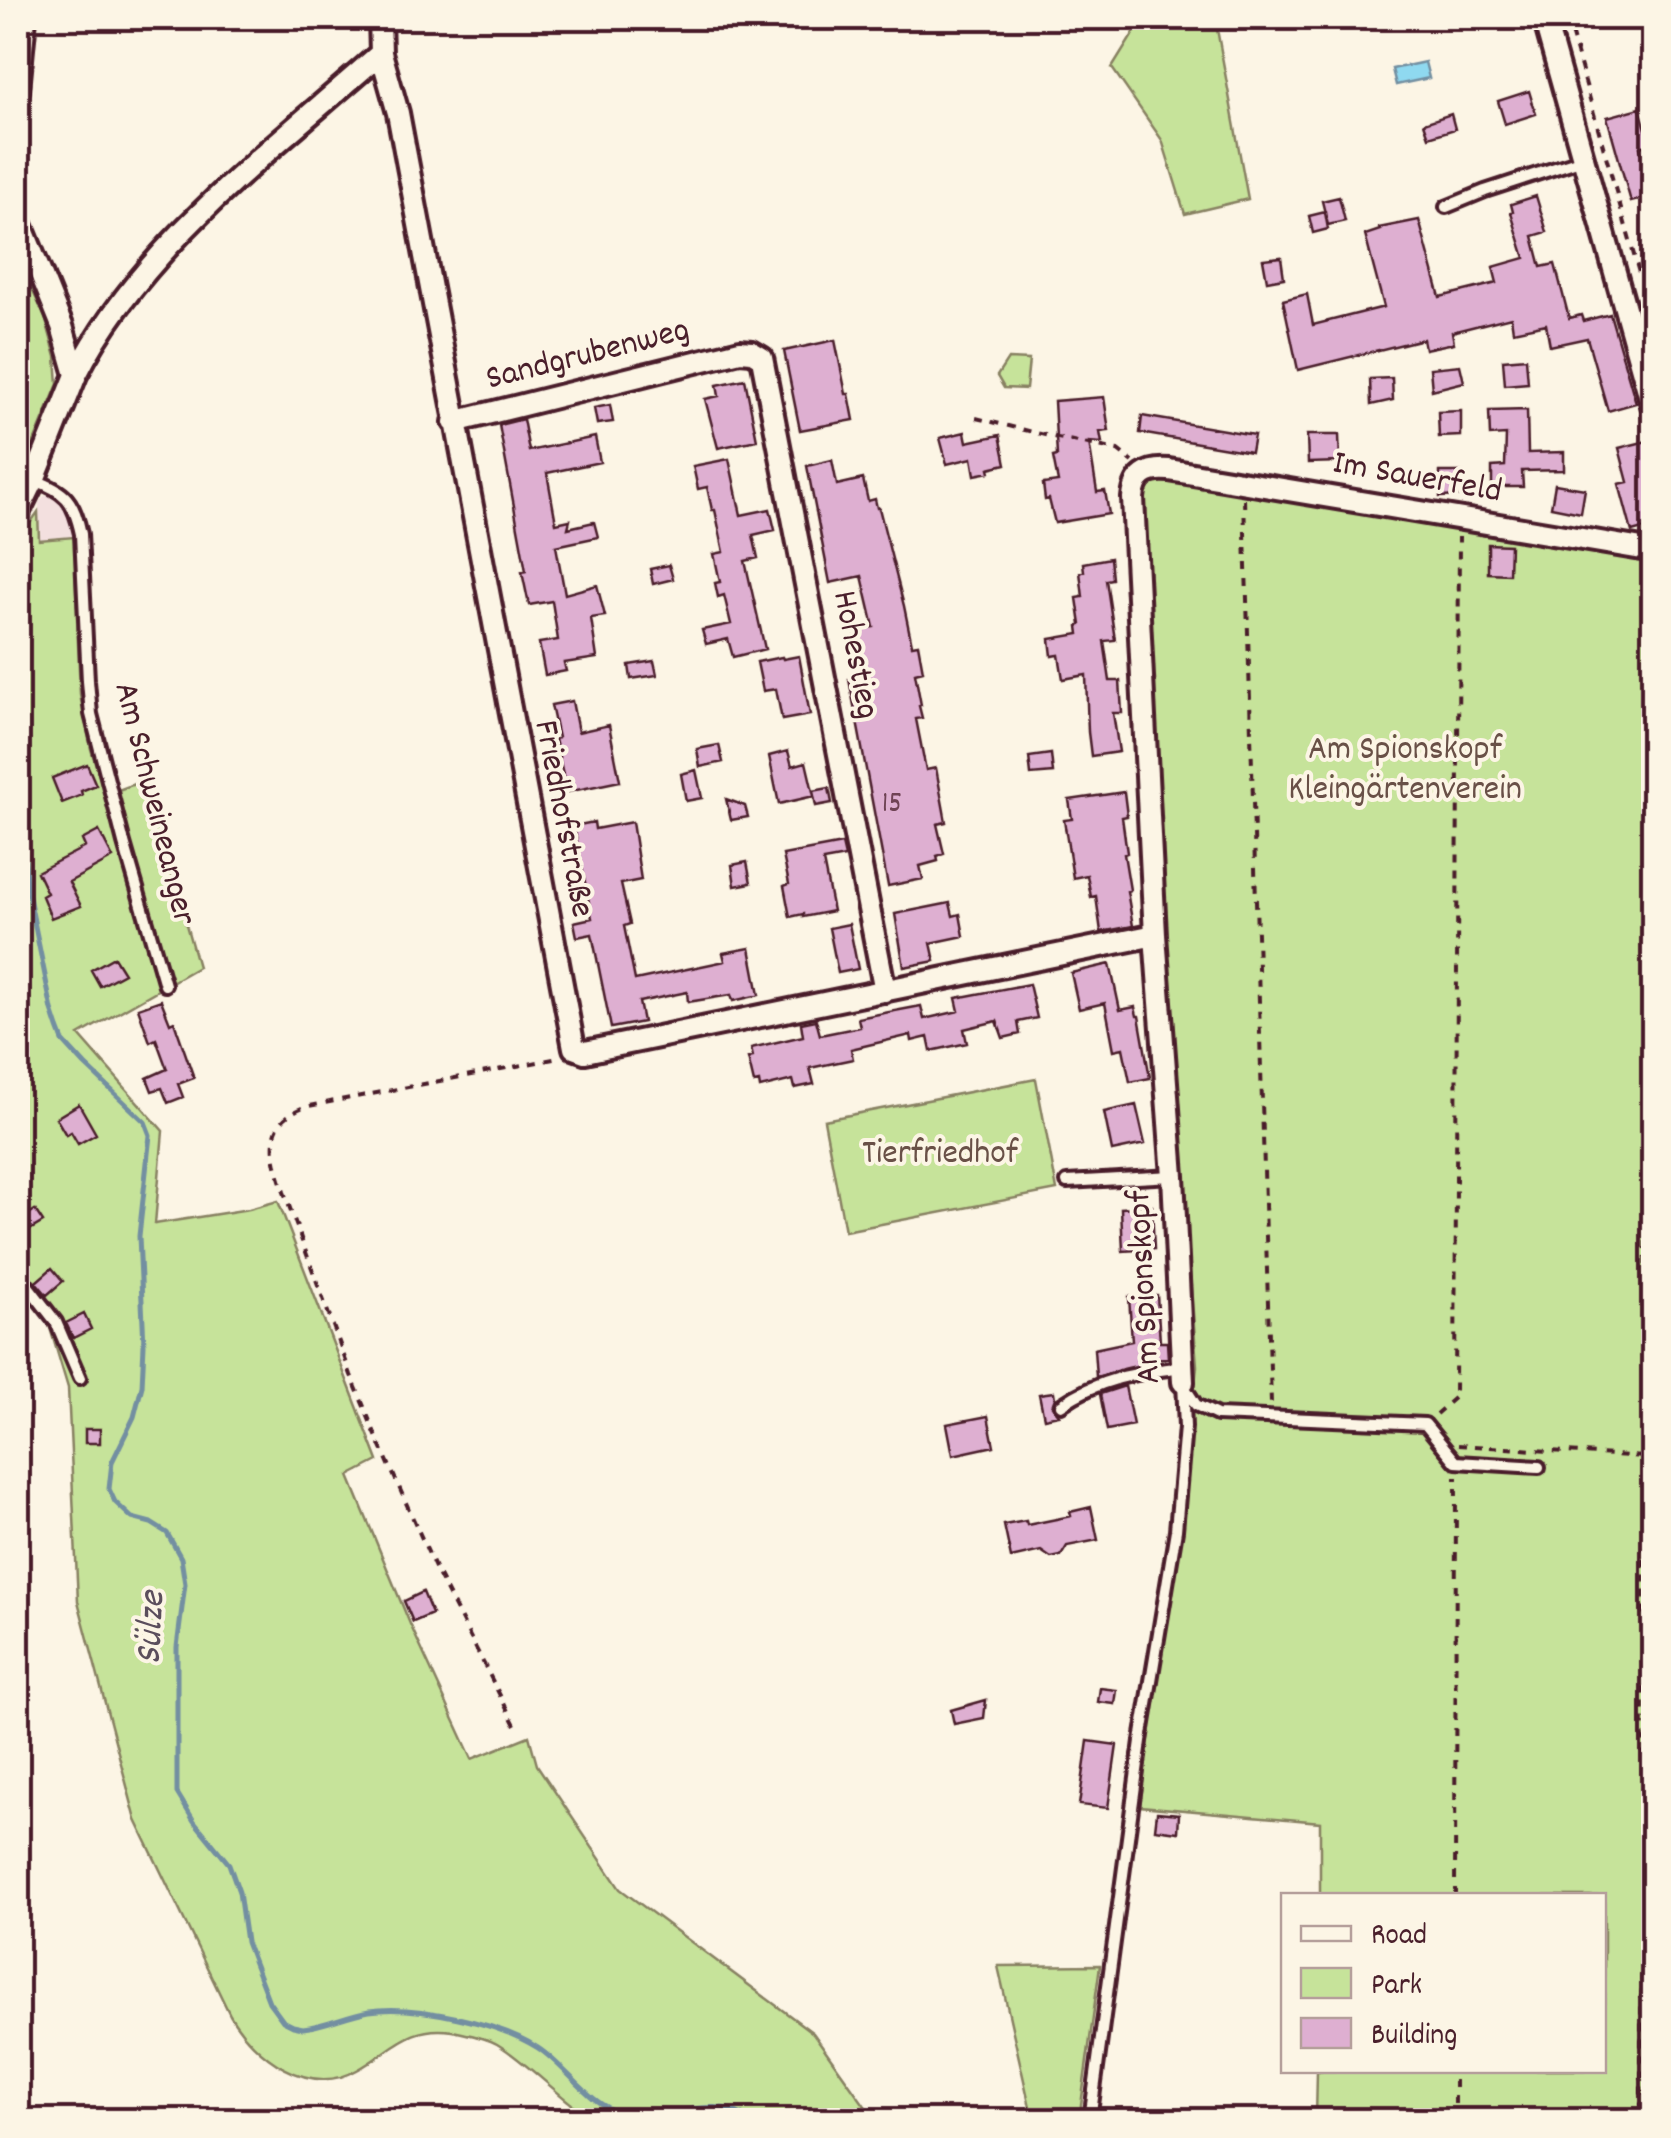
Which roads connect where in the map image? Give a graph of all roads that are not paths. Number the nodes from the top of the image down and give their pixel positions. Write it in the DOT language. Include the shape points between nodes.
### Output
graph roads {
  1 [pos="26,18"];
  2 [pos="380,18"];
  3 [pos="1544,18"];
  4 [pos="381,52"];
  5 [pos="18,90"];
  6 [pos="1583,159"];
  7 [pos="1446,206"];
  8 [pos="18,217"];
  9 [pos="737,352"];
  10 [pos="76,376"];
  11 [pos="1654,412"];
  12 [pos="454,422"];
  13 [pos="1142,475"];
  14 [pos="34,480"];
  15 [pos="18,513"];
  16 [pos="1652,551"];
  17 [pos="1155,935"];
  18 [pos="165,985"];
  19 [pos="885,991"];
  20 [pos="1173,1176"];
  21 [pos="1067,1182"];
  22 [pos="18,1273"];
  23 [pos="1182,1374"];
  24 [pos="80,1378"];
  25 [pos="1061,1405"];
  26 [pos="1538,1467"];
  27 [pos="1090,2120"];
  1 -- 5 [label="street"];
  2 -- 4 [label="street, Friedhofstraße"];
  3 -- 6 [label="street"];
  4 -- 10 [label="street" via="167,248 112,313"];
  4 -- 12 [label="street, Friedhofstraße" via="398,112"];
  6 -- 7 [label="lane"];
  6 -- 11 [label="street"];
  8 -- 10 [label="street"];
  9 -- 12 [label="street, Sandgrubenweg"];
  9 -- 19 [label="street, Hohestieg" via="764,362"];
  10 -- 14 [label="street"];
  12 -- 19 [label="street, Friedhofstraße" via="573,1046 586,1052"];
  13 -- 16 [label="street, Im Sauerfeld" via="1169,470"];
  13 -- 17 [label="street, Am Spionskopf" via="1133,498"];
  14 -- 15 [label="street"];
  14 -- 18 [label="lane, Am Schweineanger" via="66,496 78,520 94,727"];
  17 -- 19 [label="street"];
  17 -- 20 [label="street, Am Spionskopf"];
  20 -- 21 [label="lane"];
  20 -- 23 [label="street, Am Spionskopf"];
  22 -- 24 [label="lane" via="56,1322"];
  23 -- 25 [label="lane" via="1131,1374 1085,1388"];
  23 -- 26 [label="lane" via="1192,1401 1212,1414 1425,1424 1456,1462"];
  23 -- 27 [label="lane, Am Spionskopf" via="1176,1530"];
}
